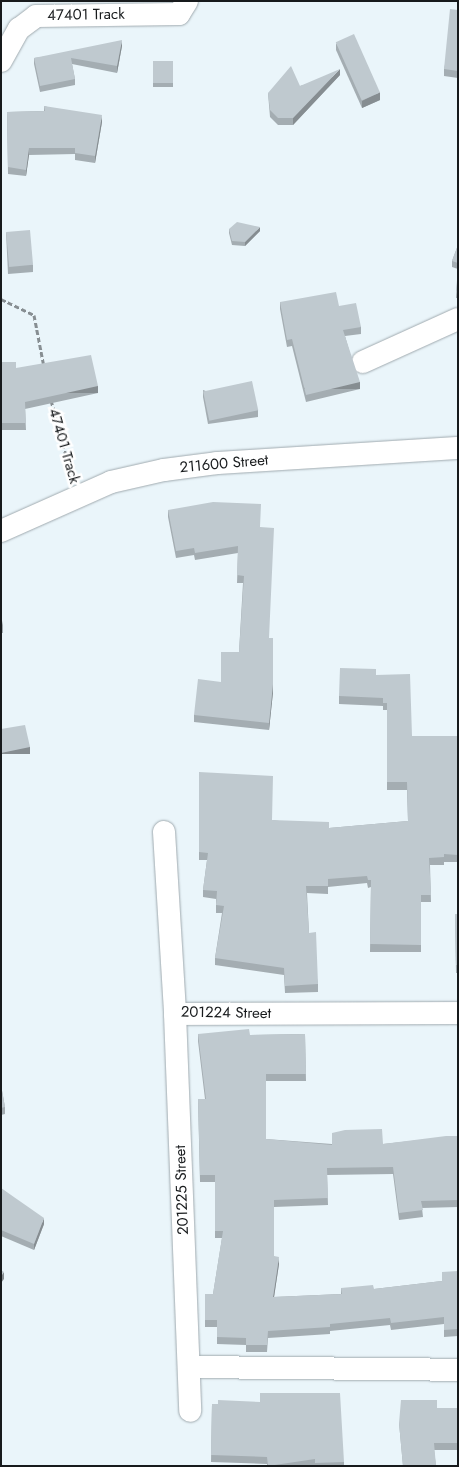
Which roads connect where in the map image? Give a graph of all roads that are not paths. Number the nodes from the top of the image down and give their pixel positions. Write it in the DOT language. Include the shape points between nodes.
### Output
graph roads {
  1 [pos="187,1"];
  2 [pos="1,61"];
  3 [pos="458,319"];
  4 [pos="363,362"];
  5 [pos="458,448"];
  6 [pos="1,531"];
  7 [pos="164,832"];
  8 [pos="458,1013"];
  9 [pos="175,1014"];
  10 [pos="190,1367"];
  11 [pos="458,1370"];
  12 [pos="190,1411"];
  1 -- 2 [label="street, 47401 Track" via="179,14 36,16 19,29"];
  3 -- 4 [label="street"];
  5 -- 6 [label="street, 211600 Street" via="218,463 146,474 78,494"];
  7 -- 9 [label="street, 201224 Street"];
  8 -- 9 [label="street, 201224 Street"];
  9 -- 10 [label="street, 201225 Street"];
  10 -- 11 [label="street"];
  10 -- 12 [label="street, 201225 Street"];
}
